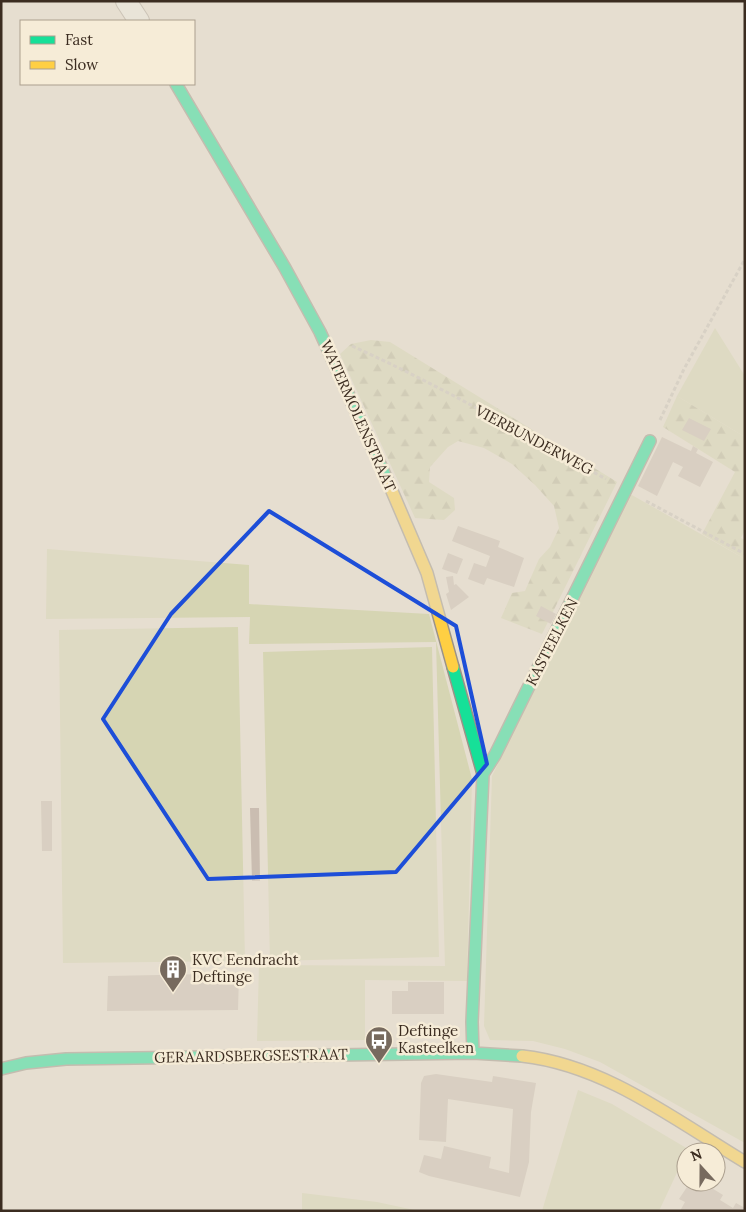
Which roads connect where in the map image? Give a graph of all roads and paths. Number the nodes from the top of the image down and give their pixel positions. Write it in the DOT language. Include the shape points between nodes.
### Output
graph roads {
  1 [pos="126,1"];
  2 [pos="138,20"];
  3 [pos="177,85"];
  4 [pos="745,259"];
  5 [pos="320,332"];
  6 [pos="650,441"];
  7 [pos="626,490"];
  8 [pos="745,554"];
  9 [pos="483,774"];
  10 [pos="473,1053"];
  11 [pos="1,1069"];
  12 [pos="745,1162"];
  1 -- 2 [label="street"];
  3 -- 5 [label="street, WATERMOLENSTRAAT"];
  4 -- 6 [label="path" via="684,369"];
  5 -- 7 [label="path, VIERBUNDERWEG" via="385,361"];
  5 -- 9 [label="street, WATERMOLENSTRAAT" via="427,573"];
  6 -- 7 [label="street, KASTEELKEN"];
  7 -- 8 [label="path, VIERBUNDERWEG"];
  7 -- 9 [label="street, KASTEELKEN"];
  9 -- 10 [label="street, KASTEELKEN"];
  10 -- 11 [label="street, GERAARDSBERGSESTRAAT" via="66,1059"];
  10 -- 12 [label="street, GERAARDSBERGSESTRAAT" via="536,1058 583,1070 635,1095"];
}
